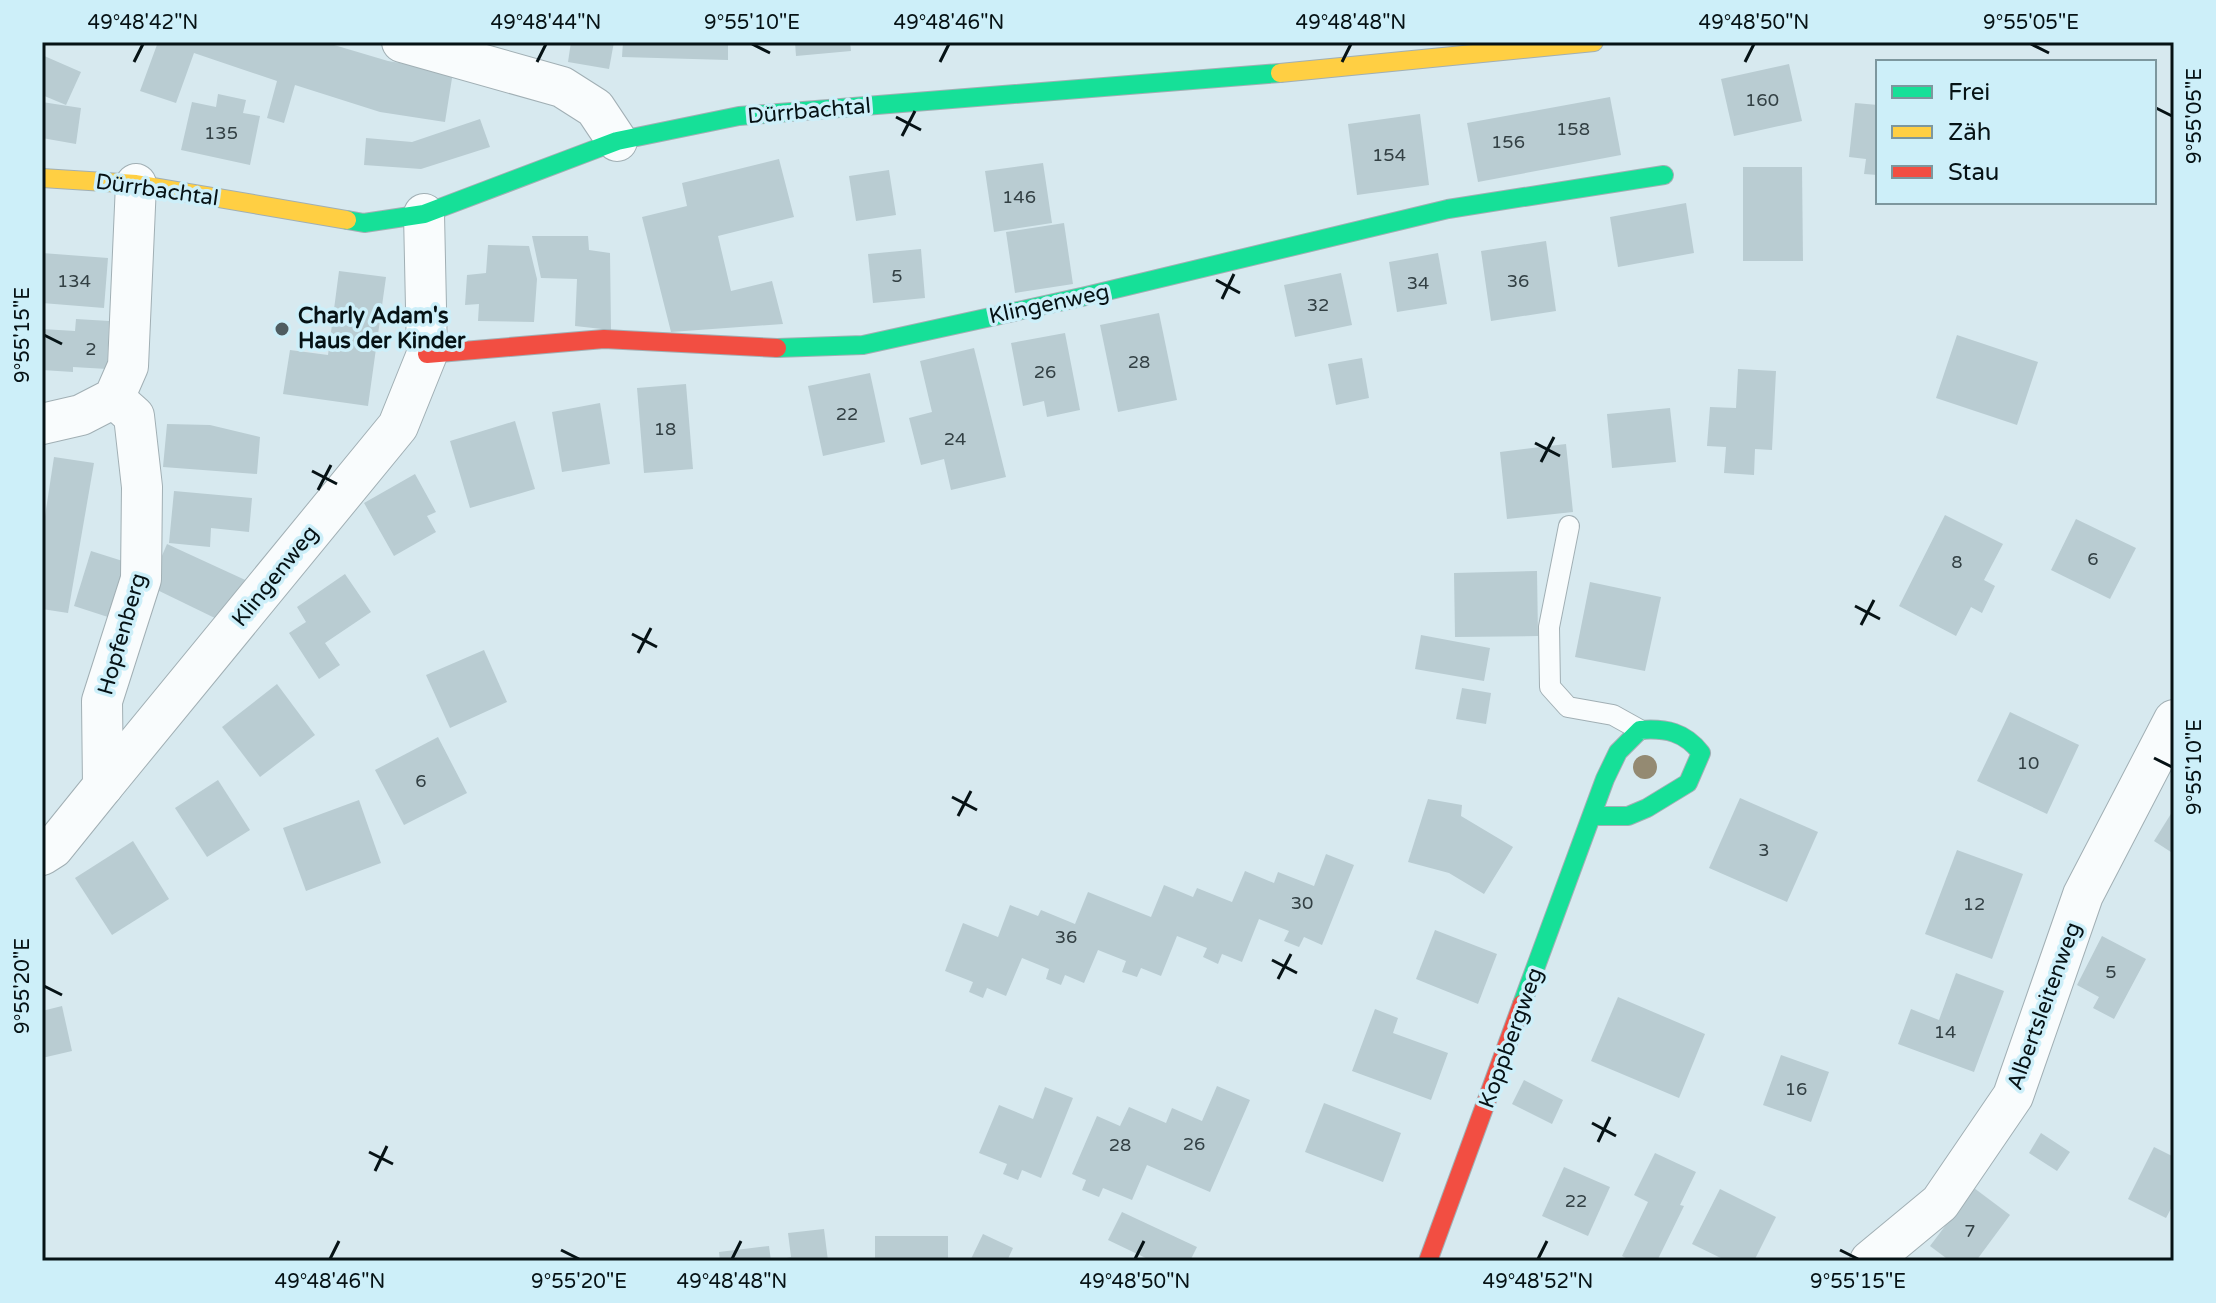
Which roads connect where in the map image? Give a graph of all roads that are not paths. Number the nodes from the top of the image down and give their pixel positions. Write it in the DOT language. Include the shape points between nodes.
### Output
graph roads {
  1 [pos="402,42"];
  2 [pos="1594,42"];
  3 [pos="617,141"];
  4 [pos="1664,175"];
  5 [pos="42,178"];
  6 [pos="136,184"];
  7 [pos="424,214"];
  8 [pos="427,354"];
  9 [pos="114,398"];
  10 [pos="42,424"];
  11 [pos="1569,526"];
  12 [pos="2174,720"];
  13 [pos="1640,730"];
  14 [pos="103,786"];
  15 [pos="1593,816"];
  16 [pos="42,855"];
  17 [pos="1428,1261"];
  18 [pos="1870,1261"];
  1 -- 3 [label="street" via="562,87 595,108"];
  2 -- 3 [label="street, Dürrbachtal" via="1244,77 739,116"];
  3 -- 7 [label="street, Dürrbachtal"];
  4 -- 8 [label="street, Klingenweg" via="1448,209 863,345 761,348 604,339"];
  5 -- 6 [label="street, Dürrbachtal"];
  6 -- 7 [label="street, Dürrbachtal" via="364,223"];
  6 -- 9 [label="street" via="128,366"];
  7 -- 8 [label="street, Klingenweg"];
  8 -- 14 [label="street, Klingenweg" via="398,426"];
  9 -- 10 [label="street" via="81,415"];
  9 -- 14 [label="street, Hopfenberg" via="134,416 142,487 141,579 102,701"];
  11 -- 13 [label="lane" via="1549,627 1550,687 1568,707 1613,715"];
  12 -- 18 [label="street, Albertsleitenweg" via="2083,895 2013,1096 1940,1203"];
  13 -- 15 [label="street, Koppbergweg" via="1618,752"];
  13 -- 15 [label="street" via="1659,728 1691,738 1701,753 1688,783 1628,816"];
  14 -- 16 [label="street"];
  15 -- 17 [label="street, Koppbergweg"];
}
